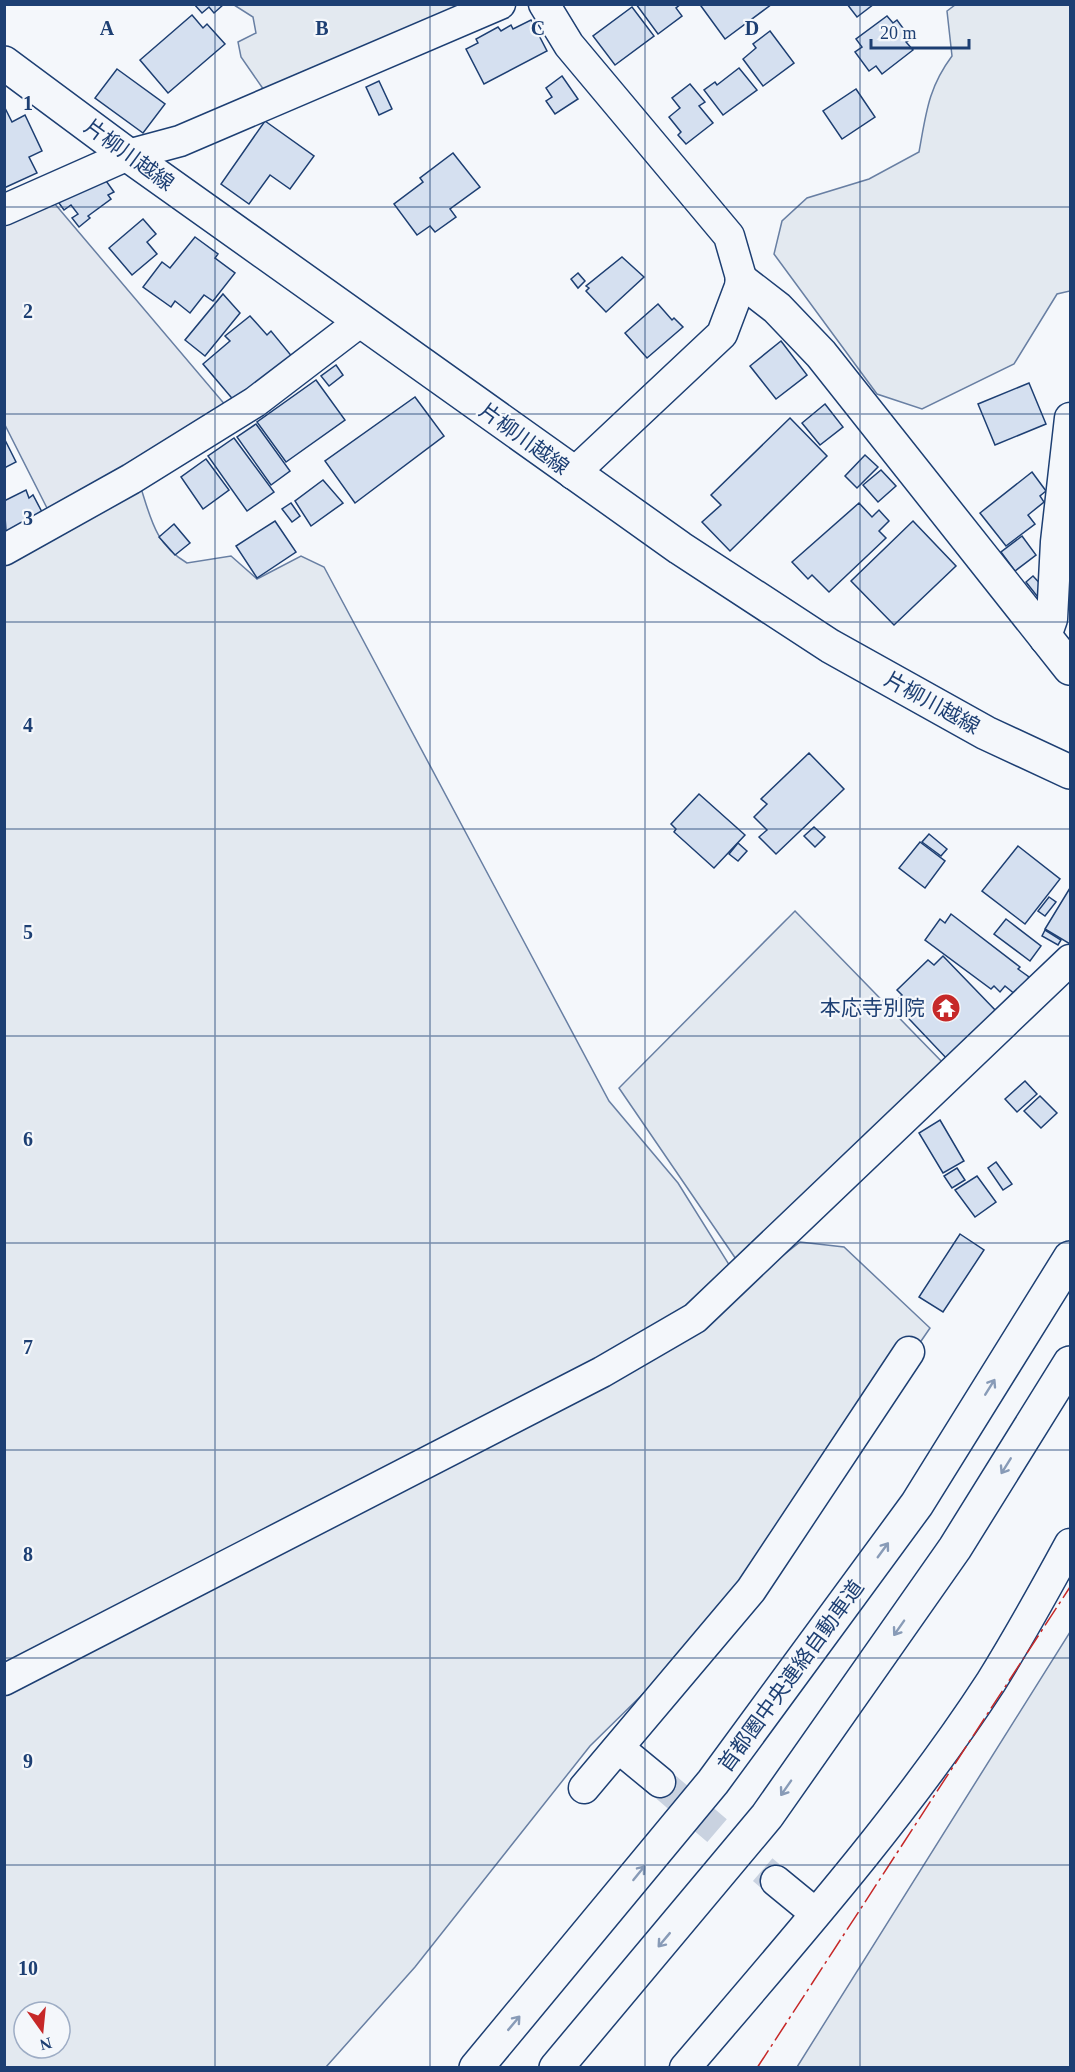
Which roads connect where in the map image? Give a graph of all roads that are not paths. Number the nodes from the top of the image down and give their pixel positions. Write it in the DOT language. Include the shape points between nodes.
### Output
graph roads {
  1 [pos="500,4"];
  2 [pos="544,4"];
  3 [pos="4,63"];
  4 [pos="128,155"];
  5 [pos="4,210"];
  6 [pos="742,281"];
  7 [pos="361,321"];
  8 [pos="1071,418"];
  9 [pos="573,474"];
  10 [pos="4,550"];
  11 [pos="1045,639"];
  12 [pos="1071,668"];
  13 [pos="1071,772"];
  14 [pos="1071,960"];
  15 [pos="1071,1258"];
  16 [pos="909,1352"];
  17 [pos="1071,1363"];
  18 [pos="1071,1544"];
  19 [pos="4,1680"];
  20 [pos="620,1749"];
  21 [pos="660,1782"];
  22 [pos="584,1788"];
  23 [pos="776,1881"];
  24 [pos="815,1913"];
  25 [pos="476,2067"];
  26 [pos="555,2067"];
  27 [pos="685,2067"];
  1 -- 4 [label="street" via="180,141"];
  2 -- 6 [label="street" via="569,45 729,236"];
  3 -- 4 [label="main road, 片柳川越線"];
  4 -- 5 [label="street"];
  4 -- 7 [label="main road, 片柳川越線"];
  6 -- 9 [label="street" via="722,334"];
  6 -- 11 [label="main road" via="777,308 821,354"];
  7 -- 9 [label="main road, 片柳川越線"];
  7 -- 10 [label="street" via="255,402 131,479"];
  8 -- 11 [label="street" via="1056,542 1052,619"];
  9 -- 13 [label="main road, 片柳川越線" via="830,646 986,733"];
  11 -- 12 [label="main road"];
  14 -- 19 [label="street" via="695,1318 602,1372"];
  25 -- 15 [label="main road, 首都圏中央連絡自動車道, one-way" via="713,1782 917,1504"];
  16 -- 20 [label="street" via="751,1590"];
  17 -- 26 [label="main road, one-way" via="955,1548 767,1816"];
  18 -- 24 [label="street" via="990,1683 904,1803"];
  20 -- 21 [label="street"];
  20 -- 22 [label="street"];
  23 -- 24 [label="street"];
  24 -- 27 [label="street"];
}
